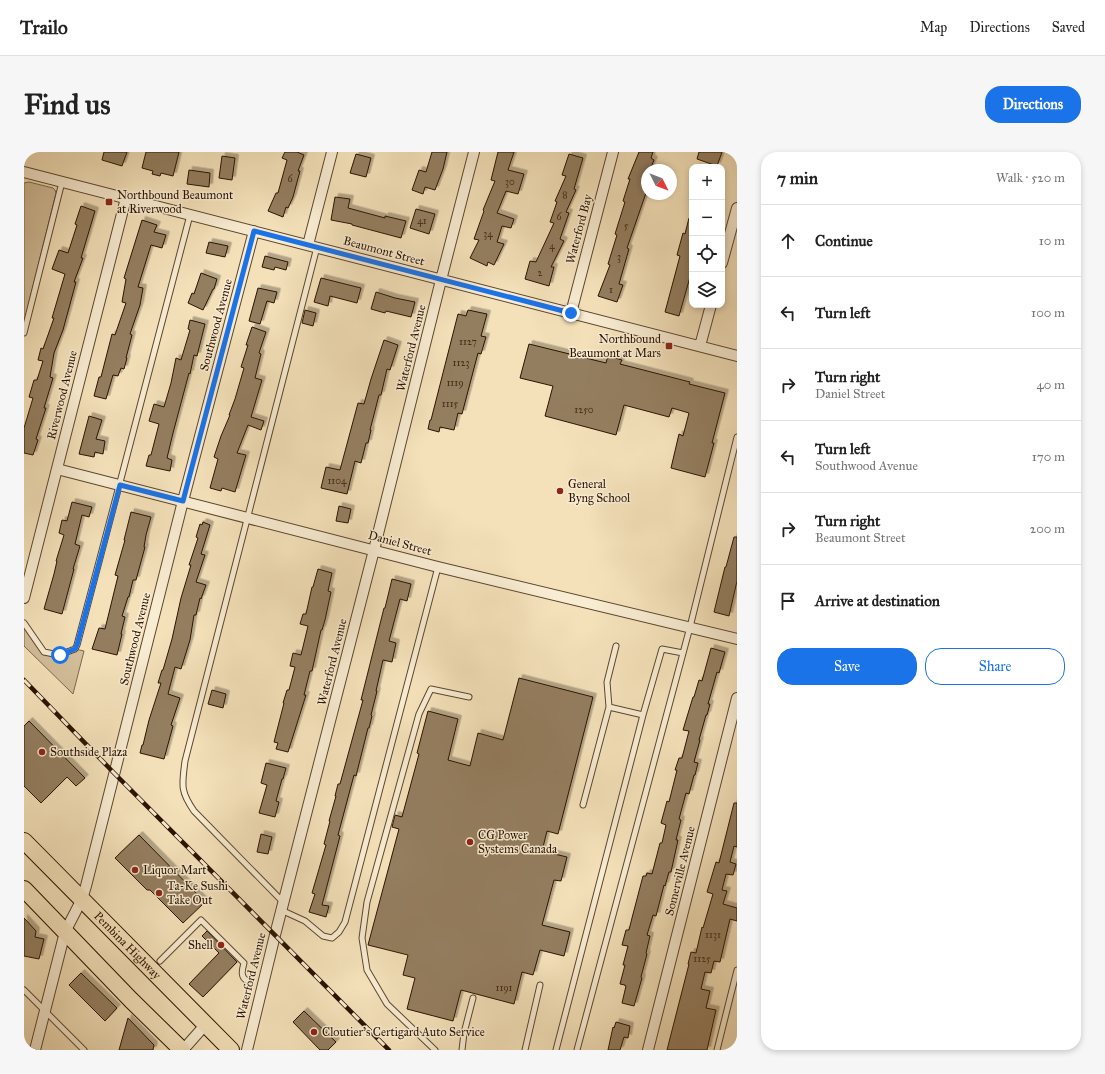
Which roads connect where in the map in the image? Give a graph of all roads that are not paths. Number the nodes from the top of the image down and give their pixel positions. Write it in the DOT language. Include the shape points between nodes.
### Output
graph roads {
  1 [pos="332,152"];
  2 [pos="474,152"];
  3 [pos="613,152"];
  4 [pos="24,172"];
  5 [pos="62,182"];
  6 [pos="126,198"];
  7 [pos="737,208"];
  8 [pos="190,215"];
  9 [pos="254,231"];
  10 [pos="312,246"];
  11 [pos="725,252"];
  12 [pos="442,280"];
  13 [pos="710,308"];
  14 [pos="571,313"];
  15 [pos="24,333"];
  16 [pos="700,346"];
  17 [pos="737,356"];
  18 [pos="737,437"];
  19 [pos="57,469"];
  20 [pos="120,485"];
  21 [pos="183,501"];
  22 [pos="248,518"];
  23 [pos="374,550"];
  24 [pos="438,567"];
  25 [pos="24,598"];
  26 [pos="24,623"];
  27 [pos="690,627"];
  28 [pos="737,640"];
  29 [pos="616,646"];
  30 [pos="683,653"];
  31 [pos="470,697"];
  32 [pos="737,698"];
  33 [pos="609,706"];
  34 [pos="643,715"];
  35 [pos="582,805"];
  36 [pos="24,841"];
  37 [pos="24,889"];
  38 [pos="82,899"];
  39 [pos="282,906"];
  40 [pos="65,932"];
  41 [pos="160,961"];
  42 [pos="737,970"];
  43 [pos="248,981"];
  44 [pos="540,984"];
  45 [pos="24,990"];
  46 [pos="473,998"];
  47 [pos="45,1011"];
  48 [pos="206,1024"];
  49 [pos="35,1050"];
  50 [pos="84,1050"];
  51 [pos="182,1050"];
  52 [pos="231,1050"];
  53 [pos="247,1050"];
  54 [pos="435,1050"];
  55 [pos="462,1050"];
  56 [pos="525,1050"];
  57 [pos="556,1050"];
  58 [pos="577,1050"];
  59 [pos="648,1050"];
  60 [pos="716,1050"];
  1 -- 10 [label="street"];
  2 -- 12 [label="street"];
  3 -- 14 [label="street, Waterford Bay"];
  4 -- 5 [label="street, Beaumont Street"];
  5 -- 6 [label="street, Beaumont Street"];
  5 -- 15 [label="lane"];
  6 -- 8 [label="street, Beaumont Street"];
  6 -- 19 [label="street, Riverwood Avenue"];
  7 -- 11 [label="street"];
  8 -- 9 [label="street, Beaumont Street"];
  8 -- 20 [label="lane"];
  9 -- 10 [label="street, Beaumont Street"];
  9 -- 21 [label="street, Southwood Avenue"];
  10 -- 12 [label="street, Beaumont Street"];
  10 -- 22 [label="lane"];
  12 -- 14 [label="street, Beaumont Street"];
  12 -- 23 [label="street, Waterford Avenue"];
  13 -- 16 [label="street"];
  14 -- 16 [label="street, Beaumont Street"];
  16 -- 17 [label="street, Beaumont Street"];
  18 -- 27 [label="lane"];
  19 -- 20 [label="street, Daniel Street"];
  19 -- 25 [label="street, Riverwood Avenue"];
  20 -- 21 [label="street, Daniel Street"];
  20 -- 26 [label="lane" via="75,649 60,655 44,652"];
  21 -- 22 [label="street, Daniel Street"];
  21 -- 38 [label="street, Southwood Avenue"];
  22 -- 23 [label="street, Daniel Street"];
  22 -- 39 [label="lane" via="185,762 183,790 194,811"];
  23 -- 24 [label="street, Daniel Street"];
  23 -- 39 [label="street, Waterford Avenue"];
  24 -- 27 [label="street, Daniel Street"];
  24 -- 39 [label="lane" via="345,922 340,932 332,938 323,936"];
  27 -- 28 [label="street, Daniel Street"];
  27 -- 30 [label="lane"];
  29 -- 33 [label="lane" via="606,682"];
  30 -- 34 [label="lane" via="662,649"];
  30 -- 58 [label="lane"];
  31 -- 54 [label="lane" via="431,689 419,714 367,902 362,938 367,970 387,1004"];
  32 -- 59 [label="street, Somerville Avenue"];
  33 -- 34 [label="lane"];
  33 -- 35 [label="lane"];
  34 -- 57 [label="lane"];
  36 -- 38 [label="main road, Pembina Highway"];
  37 -- 40 [label="main road"];
  38 -- 40 [label="street, Southwood Avenue"];
  38 -- 48 [label="main road, Pembina Highway"];
  39 -- 53 [label="street, Waterford Avenue"];
  40 -- 47 [label="street, Southwood Avenue"];
  40 -- 51 [label="main road"];
  41 -- 43 [label="lane" via="201,920 244,963 242,974"];
  42 -- 60 [label="lane"];
  44 -- 56 [label="lane"];
  45 -- 47 [label="lane"];
  46 -- 55 [label="lane"];
  47 -- 49 [label="street, Southwood Avenue"];
  47 -- 50 [label="lane"];
  48 -- 51 [label="street"];
  48 -- 52 [label="main road, Pembina Highway"];
}
